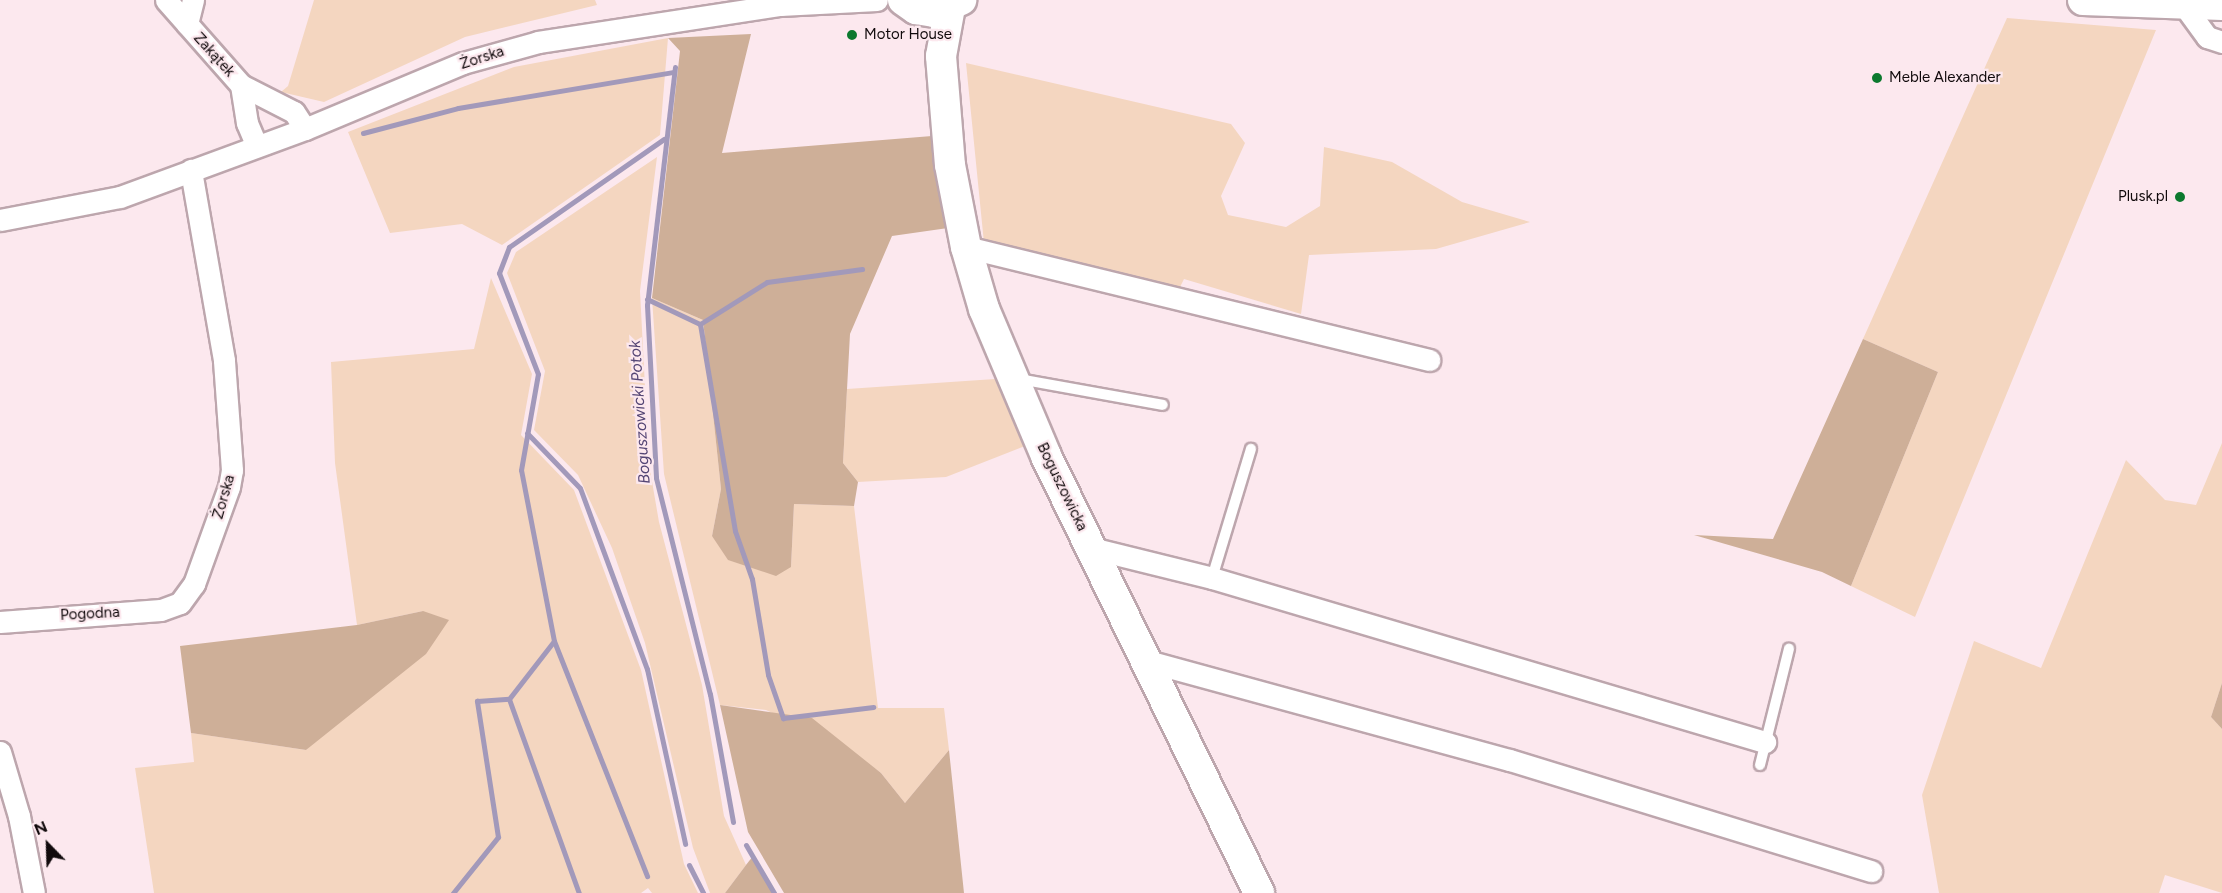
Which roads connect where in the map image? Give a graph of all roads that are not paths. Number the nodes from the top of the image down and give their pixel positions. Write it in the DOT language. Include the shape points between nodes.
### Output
graph roads {
  1 [pos="166,0"];
  2 [pos="193,0"];
  3 [pos="877,0"];
  4 [pos="2083,0"];
  5 [pos="797,2"];
  6 [pos="956,4"];
  7 [pos="2183,4"];
  8 [pos="912,5"];
  9 [pos="2222,5"];
  10 [pos="187,24"];
  11 [pos="2222,42"];
  12 [pos="941,56"];
  13 [pos="241,85"];
  14 [pos="305,129"];
  15 [pos="257,146"];
  16 [pos="191,171"];
  17 [pos="0,220"];
  18 [pos="966,247"];
  19 [pos="1429,360"];
  20 [pos="1013,378"];
  21 [pos="1163,405"];
  22 [pos="1251,449"];
  23 [pos="1091,548"];
  24 [pos="1212,578"];
  25 [pos="180,603"];
  26 [pos="0,622"];
  27 [pos="1789,649"];
  28 [pos="1146,661"];
  29 [pos="1765,742"];
  30 [pos="0,752"];
  31 [pos="1761,765"];
  32 [pos="1872,871"];
  33 [pos="34,893"];
  34 [pos="1259,893"];
  1 -- 10 [label="street, Zakątek"];
  2 -- 10 [label="street, Zakątek"];
  3 -- 5 [label="street, Żorska"];
  4 -- 7 [label="street"];
  5 -- 14 [label="street, Żorska" via="594,30 518,47 463,63"];
  6 -- 8 [label="street" via="934,12"];
  6 -- 12 [label="street, Boguszowicka"];
  7 -- 9 [label="street"];
  7 -- 11 [label="street" via="2207,37"];
  8 -- 12 [label="street, Boguszowicka"];
  10 -- 13 [label="street, Zakątek"];
  12 -- 18 [label="street, Boguszowicka" via="950,165"];
  13 -- 14 [label="street, Zakątek" via="294,112"];
  13 -- 15 [label="street, Zakątek" via="248,129"];
  14 -- 15 [label="street, Żorska"];
  15 -- 16 [label="street, Żorska"];
  16 -- 17 [label="street, Żorska" via="110,199"];
  16 -- 25 [label="street, Żorska" via="224,360 232,470 230,487 194,584"];
  18 -- 19 [label="street"];
  18 -- 20 [label="street, Boguszowicka" via="984,309"];
  20 -- 21 [label="lane"];
  20 -- 23 [label="street, Boguszowicka"];
  22 -- 24 [label="lane"];
  23 -- 24 [label="street"];
  23 -- 28 [label="street, Boguszowicka"];
  24 -- 29 [label="street"];
  25 -- 26 [label="street, Pogodna" via="161,610"];
  27 -- 29 [label="lane"];
  28 -- 32 [label="street" via="1510,760"];
  28 -- 34 [label="street, Boguszowicka"];
  29 -- 31 [label="lane"];
  30 -- 33 [label="street" via="20,816"];
}
